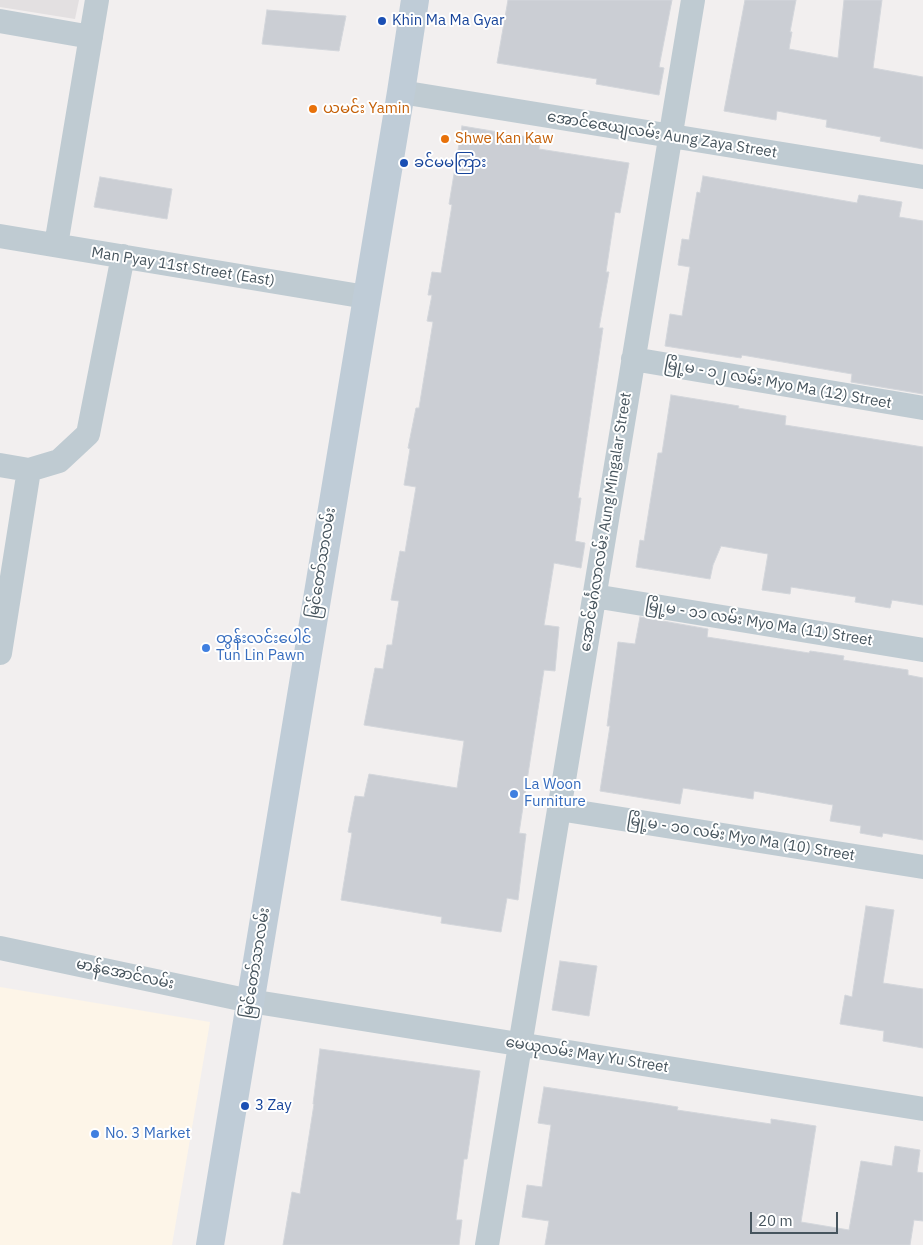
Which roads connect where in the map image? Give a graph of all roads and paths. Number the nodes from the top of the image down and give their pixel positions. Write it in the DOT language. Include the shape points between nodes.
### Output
graph roads {
  1 [pos="97,0"];
  2 [pos="415,0"];
  3 [pos="693,0"];
  4 [pos="0,21"];
  5 [pos="91,37"];
  6 [pos="401,92"];
  7 [pos="670,136"];
  8 [pos="923,177"];
  9 [pos="0,236"];
  10 [pos="56,246"];
  11 [pos="123,256"];
  12 [pos="366,297"];
  13 [pos="634,359"];
  14 [pos="923,408"];
  15 [pos="0,465"];
  16 [pos="29,470"];
  17 [pos="594,596"];
  18 [pos="923,650"];
  19 [pos="0,653"];
  20 [pos="559,809"];
  21 [pos="923,867"];
  22 [pos="0,948"];
  23 [pos="250,1001"];
  24 [pos="520,1045"];
  25 [pos="923,1109"];
  26 [pos="210,1245"];
  27 [pos="487,1245"];
  1 -- 5 [label="street"];
  2 -- 6 [label="main road, မြင်တော်သာလမ်း"];
  3 -- 7 [label="street, အောင်မင်္ဂလာလမ်း Aung Mingalar Street"];
  4 -- 5 [label="street"];
  5 -- 10 [label="street"];
  6 -- 7 [label="street, အောင်ဇေယျလမ်း Aung Zaya Street"];
  6 -- 12 [label="main road, မြင်တော်သာလမ်း"];
  7 -- 8 [label="street, အောင်ဇေယျလမ်း Aung Zaya Street"];
  7 -- 13 [label="street, အောင်မင်္ဂလာလမ်း Aung Mingalar Street"];
  9 -- 10 [label="street, Man Pyay 11st Street (East)"];
  10 -- 11 [label="street, Man Pyay 11st Street (East)"];
  11 -- 12 [label="street, Man Pyay 11st Street (East)"];
  11 -- 16 [label="street" via="88,434 59,462"];
  12 -- 23 [label="main road, မြင်တော်သာလမ်း"];
  13 -- 14 [label="street, မြို့မ - ၁၂ လမ်း Myo Ma (12) Street"];
  13 -- 17 [label="street, အောင်မင်္ဂလာလမ်း Aung Mingalar Street"];
  15 -- 16 [label="street"];
  16 -- 19 [label="street"];
  17 -- 18 [label="street, မြို့မ - ၁၁ လမ်း Myo Ma (11) Street"];
  17 -- 20 [label="street, အောင်မင်္ဂလာလမ်း Aung Mingalar Street"];
  20 -- 21 [label="street, မြို့မ - ၁၀ လမ်း Myo Ma (10) Street"];
  20 -- 24 [label="street, အောင်မင်္ဂလာလမ်း Aung Mingalar Street"];
  22 -- 23 [label="street, မာန်အောင်လမ်း"];
  23 -- 24 [label="street, မေယုလမ်း May Yu Street"];
  23 -- 26 [label="main road, မြင်တော်သာလမ်း"];
  24 -- 25 [label="street, မေယုလမ်း May Yu Street"];
  24 -- 27 [label="street, အောင်မင်္ဂလာလမ်း Aung Mingalar Street"];
}
